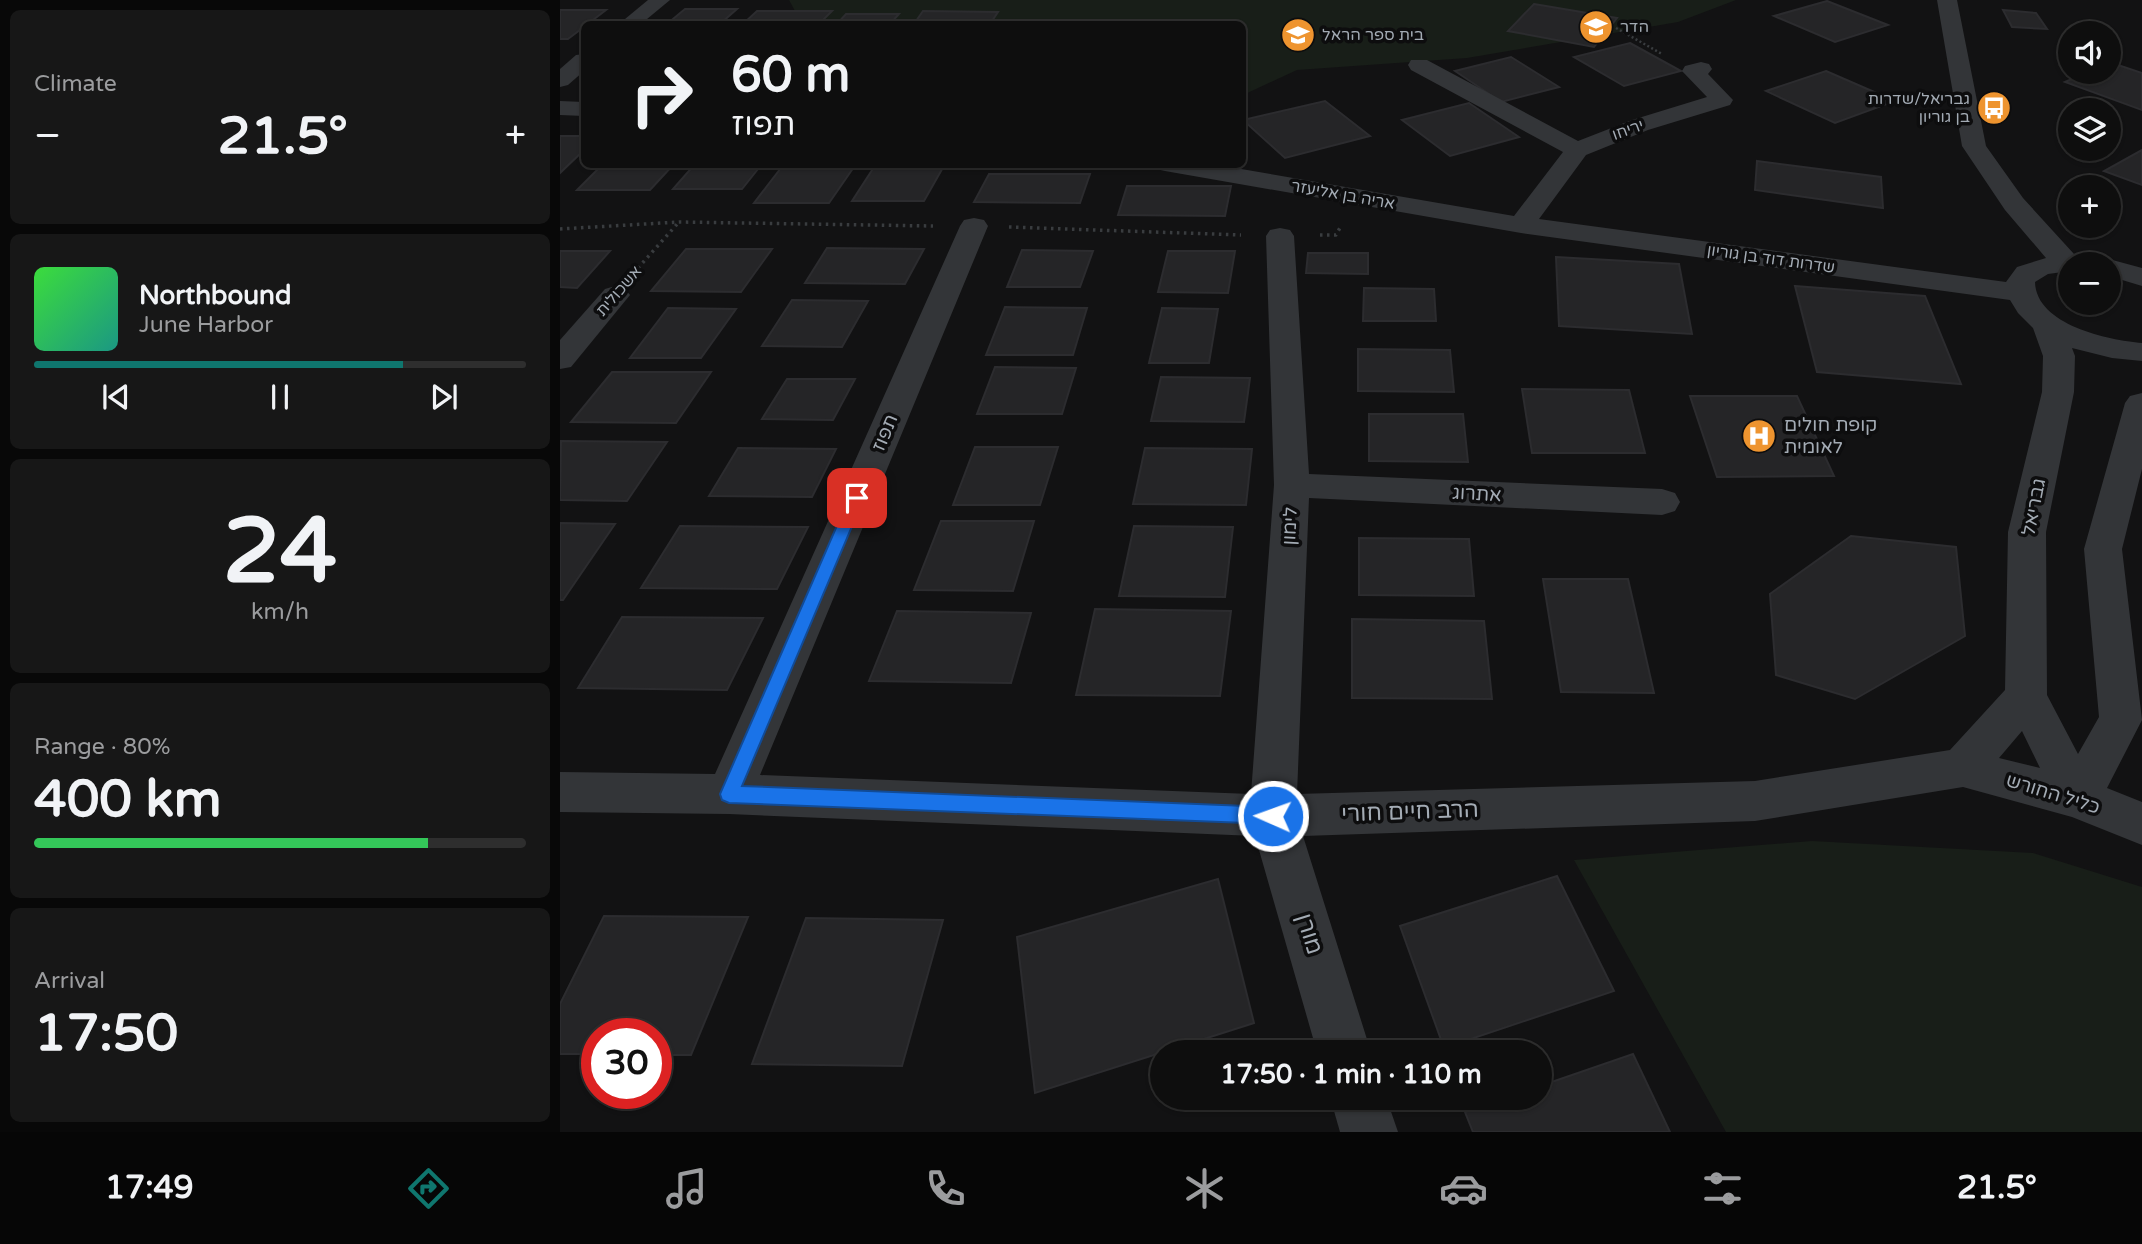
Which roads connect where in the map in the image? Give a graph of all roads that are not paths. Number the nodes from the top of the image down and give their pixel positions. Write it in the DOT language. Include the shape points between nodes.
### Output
graph roads {
  1 [pos="660,0"];
  2 [pos="1947,0"];
  3 [pos="633,21"];
  4 [pos="581,62"];
  5 [pos="1419,65"];
  6 [pos="1697,70"];
  7 [pos="560,80"];
  8 [pos="560,108"];
  9 [pos="581,109"];
  10 [pos="1577,150"];
  11 [pos="1189,168"];
  12 [pos="1521,225"];
  13 [pos="974,226"];
  14 [pos="1280,236"];
  15 [pos="2058,254"];
  16 [pos="2058,263"];
  17 [pos="2121,271"];
  18 [pos="2142,277"];
  19 [pos="2021,293"];
  20 [pos="615,295"];
  21 [pos="2047,323"];
  22 [pos="2142,352"];
  23 [pos="560,360"];
  24 [pos="2142,403"];
  25 [pos="1292,485"];
  26 [pos="1662,502"];
  27 [pos="2026,695"];
  28 [pos="2132,732"];
  29 [pos="1963,768"];
  30 [pos="560,792"];
  31 [pos="729,794"];
  32 [pos="2078,798"];
  33 [pos="1273,816"];
  34 [pos="2142,824"];
  35 [pos="1341,1040"];
  36 [pos="1362,1110"];
  37 [pos="1369,1132"];
  1 -- 3 [label="street"];
  2 -- 15 [label="street" via="1974,146 2014,205"];
  4 -- 7 [label="street"];
  5 -- 10 [label="street"];
  6 -- 10 [label="street, יריחו" via="1722,100"];
  8 -- 9 [label="street"];
  10 -- 12 [label="street"];
  11 -- 12 [label="street, אריה בן אליעזר"];
  12 -- 19 [label="street, שדרות דוד בן גוריון"];
  13 -- 31 [label="street, תפוז"];
  14 -- 25 [label="street, לימון"];
  16 -- 19 [label="street" via="2030,271 2021,281"];
  17 -- 18 [label="street"];
  19 -- 21 [label="street" via="2029,308"];
  20 -- 23 [label="street, אשכולית"];
  21 -- 22 [label="street" via="2100,346"];
  21 -- 27 [label="street, גבריאל" via="2059,356 2058,392 2027,532"];
  24 -- 28 [label="street" via="2102,549"];
  25 -- 26 [label="street, אתרוג"];
  25 -- 33 [label="street, לימון"];
  27 -- 29 [label="street"];
  27 -- 32 [label="street, גבריאל"];
  28 -- 32 [label="street"];
  29 -- 32 [label="street, כליל החורש"];
  29 -- 33 [label="street, הרב חיים חורי" via="1755,801"];
  30 -- 31 [label="street, הרב חיים חורי"];
  31 -- 33 [label="street, הרב חיים חורי"];
  32 -- 34 [label="street, כליל החורש"];
  33 -- 35 [label="street, מורן"];
  36 -- 37 [label="street"];
}
